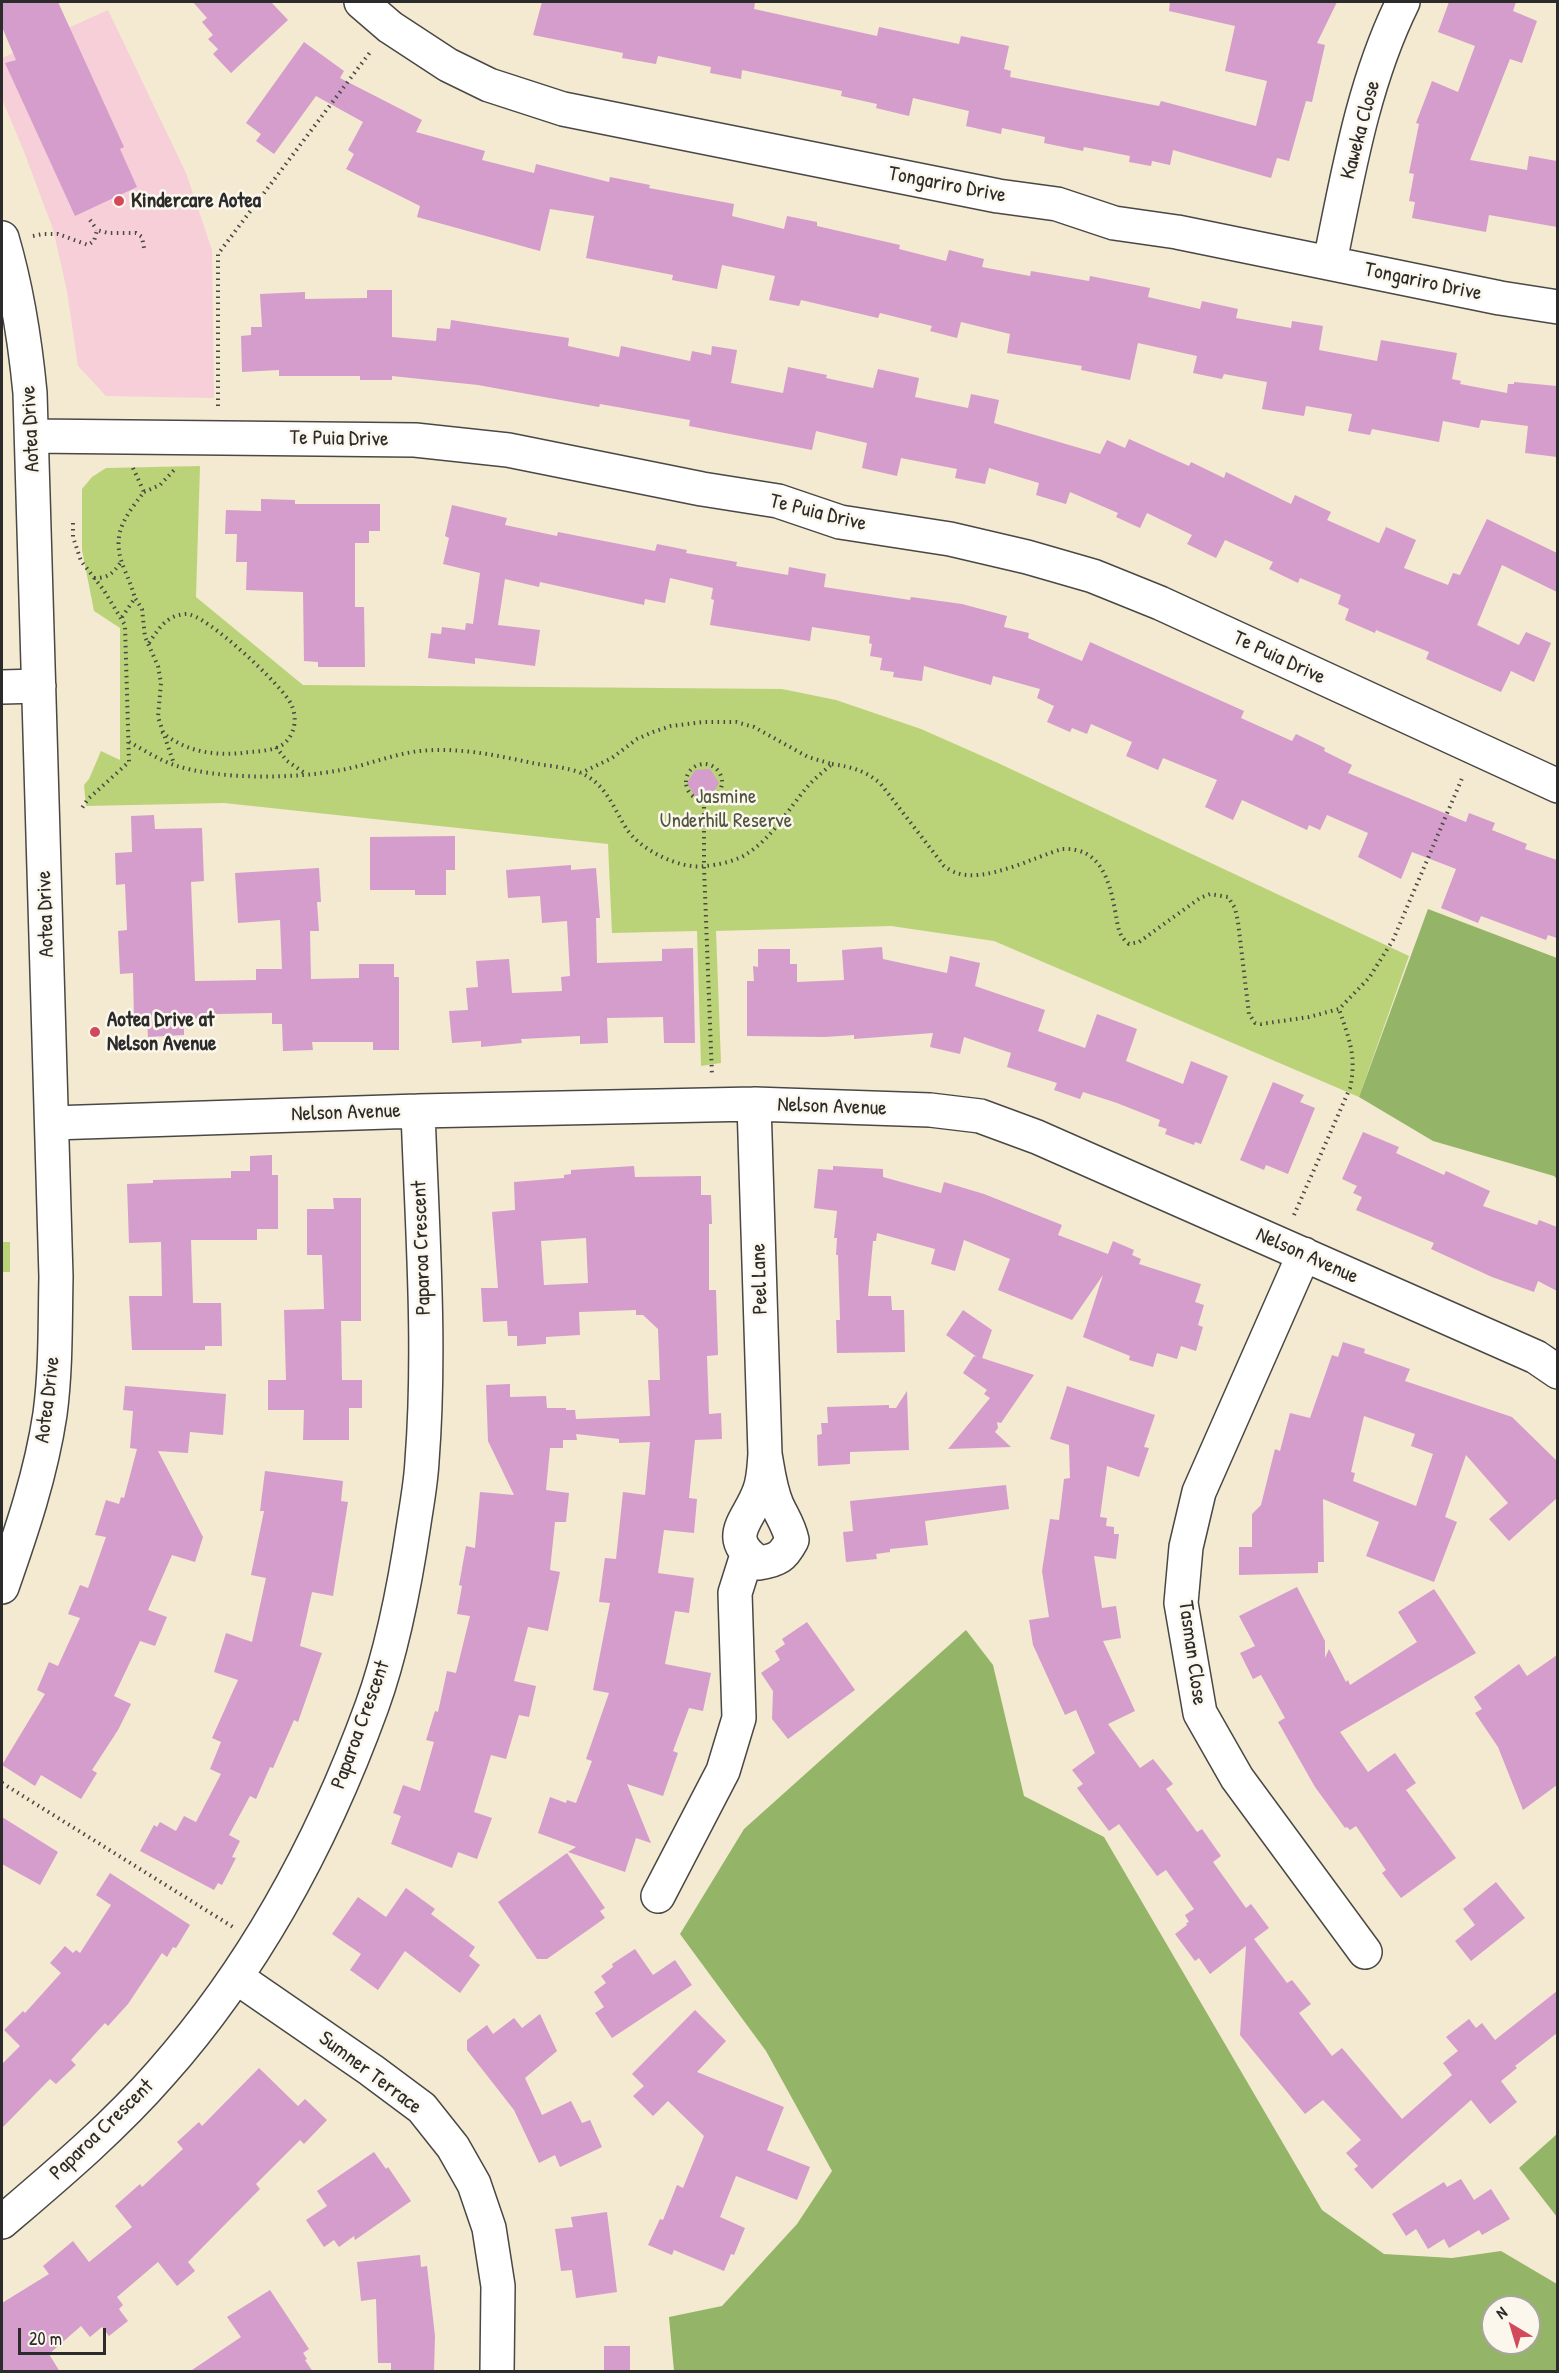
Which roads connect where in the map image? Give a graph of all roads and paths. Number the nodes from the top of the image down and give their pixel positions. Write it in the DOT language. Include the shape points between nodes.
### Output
graph roads {
  1 [pos="361,2"];
  2 [pos="1403,2"];
  3 [pos="390,27"];
  4 [pos="90,220"];
  5 [pos="97,230"];
  6 [pos="2,240"];
  7 [pos="144,248"];
  8 [pos="1330,262"];
  9 [pos="1557,307"];
  10 [pos="32,436"];
  11 [pos="134,436"];
  12 [pos="218,437"];
  13 [pos="73,523"];
  14 [pos="122,561"];
  15 [pos="94,578"];
  16 [pos="135,598"];
  17 [pos="122,616"];
  18 [pos="148,643"];
  19 [pos="39,686"];
  20 [pos="2,687"];
  21 [pos="161,730"];
  22 [pos="129,742"];
  23 [pos="276,747"];
  24 [pos="1474,748"];
  25 [pos="832,764"];
  26 [pos="174,765"];
  27 [pos="581,773"];
  28 [pos="307,774"];
  29 [pos="1557,786"];
  30 [pos="704,801"];
  31 [pos="82,808"];
  32 [pos="704,867"];
  33 [pos="1339,1009"];
  34 [pos="754,1104"];
  35 [pos="713,1105"];
  36 [pos="418,1111"];
  37 [pos="52,1123"];
  38 [pos="1293,1249"];
  39 [pos="1557,1372"];
  40 [pos="765,1454"];
  41 [pos="747,1555"];
  42 [pos="2,1587"];
  43 [pos="2,1783"];
  44 [pos="658,1896"];
  45 [pos="259,1943"];
  46 [pos="1365,1952"];
  47 [pos="236,1977"];
  48 [pos="2,2222"];
  49 [pos="497,2372"];
  1 -- 3 [label="street, Tongariro Drive"];
  2 -- 8 [label="street, Kaweka Close" via="1364,107"];
  3 -- 8 [label="street, Tongariro Drive" via="448,65 489,85 563,109 998,196 1057,204 1114,223"];
  3 -- 12 [label="path" via="218,254"];
  4 -- 5 [label="path"];
  5 -- 6 [label="path" via="88,246 58,234"];
  5 -- 7 [label="path" via="136,233 142,237"];
  6 -- 10 [label="street, Aotea Drive" via="26,345"];
  8 -- 9 [label="street, Tongariro Drive"];
  10 -- 11 [label="street, Te Puia Drive"];
  10 -- 19 [label="street, Aotea Drive"];
  11 -- 12 [label="street, Te Puia Drive"];
  11 -- 14 [label="path" via="133,470 144,492 119,530"];
  12 -- 24 [label="street, Te Puia Drive" via="415,440 508,450 778,501 840,522 950,539 1027,557 1093,576 1160,603"];
  13 -- 15 [label="path" via="76,552"];
  14 -- 15 [label="path" via="106,578"];
  14 -- 16 [label="path"];
  15 -- 17 [label="path"];
  16 -- 17 [label="path"];
  16 -- 18 [label="path" via="142,609"];
  17 -- 22 [label="path"];
  18 -- 21 [label="path" via="161,683"];
  18 -- 23 [label="path" via="173,615 189,613 205,620 267,675 291,703 295,718 292,734"];
  19 -- 20 [label="street"];
  19 -- 37 [label="street, Aotea Drive"];
  21 -- 23 [label="path" via="171,740 209,753"];
  21 -- 26 [label="path"];
  22 -- 26 [label="path"];
  22 -- 31 [label="path" via="129,762"];
  23 -- 28 [label="path" via="287,761"];
  24 -- 29 [label="street, Te Puia Drive"];
  24 -- 33 [label="path" via="1393,940 1369,978"];
  25 -- 27 [label="path" via="808,757 754,727 736,722 704,722 652,732"];
  25 -- 32 [label="path" via="748,854"];
  25 -- 33 [label="path" via="870,774 944,866 958,874 992,872 1062,849 1086,852 1102,870 1122,939 1129,944 1139,942 1200,898 1210,894 1228,897 1238,922 1251,1018 1261,1024"];
  26 -- 28 [label="path" via="214,772"];
  27 -- 28 [label="path" via="498,755 421,750 341,770"];
  27 -- 32 [label="path" via="613,801 627,830 637,839 663,858"];
  30 -- 30 [label="path" via="694,798 686,786 688,773 703,763 717,768 722,779 714,798"];
  30 -- 32 [label="path"];
  32 -- 35 [label="path"];
  33 -- 38 [label="path" via="1354,1069"];
  34 -- 35 [label="street, Nelson Avenue"];
  34 -- 38 [label="street, Nelson Avenue" via="930,1110 980,1116"];
  34 -- 40 [label="street, Peel Lane"];
  35 -- 36 [label="street, Nelson Avenue"];
  36 -- 37 [label="street, Nelson Avenue"];
  36 -- 45 [label="street, Paparoa Crescent" via="426,1376 422,1464 408,1565 373,1704 309,1852"];
  37 -- 42 [label="street, Aotea Drive" via="55,1354 50,1415 29,1509"];
  38 -- 39 [label="street, Nelson Avenue" via="1536,1357"];
  38 -- 46 [label="street, Tasman Close" via="1199,1492 1186,1547 1181,1603 1200,1713 1238,1778"];
  40 -- 41 [label="street, Peel Lane" via="761,1489 739,1532 740,1546"];
  40 -- 41 [label="street, Peel Lane" via="771,1488 789,1524 792,1540 775,1561 759,1563"];
  41 -- 44 [label="street" via="735,1593 739,1718 723,1771"];
  43 -- 45 [label="path"];
  45 -- 47 [label="street, Paparoa Crescent"];
  47 -- 48 [label="street, Paparoa Crescent" via="163,2071 117,2120"];
  47 -- 49 [label="street, Sumner Terrace" via="422,2108 453,2148 474,2184 489,2228 498,2286"];
}
